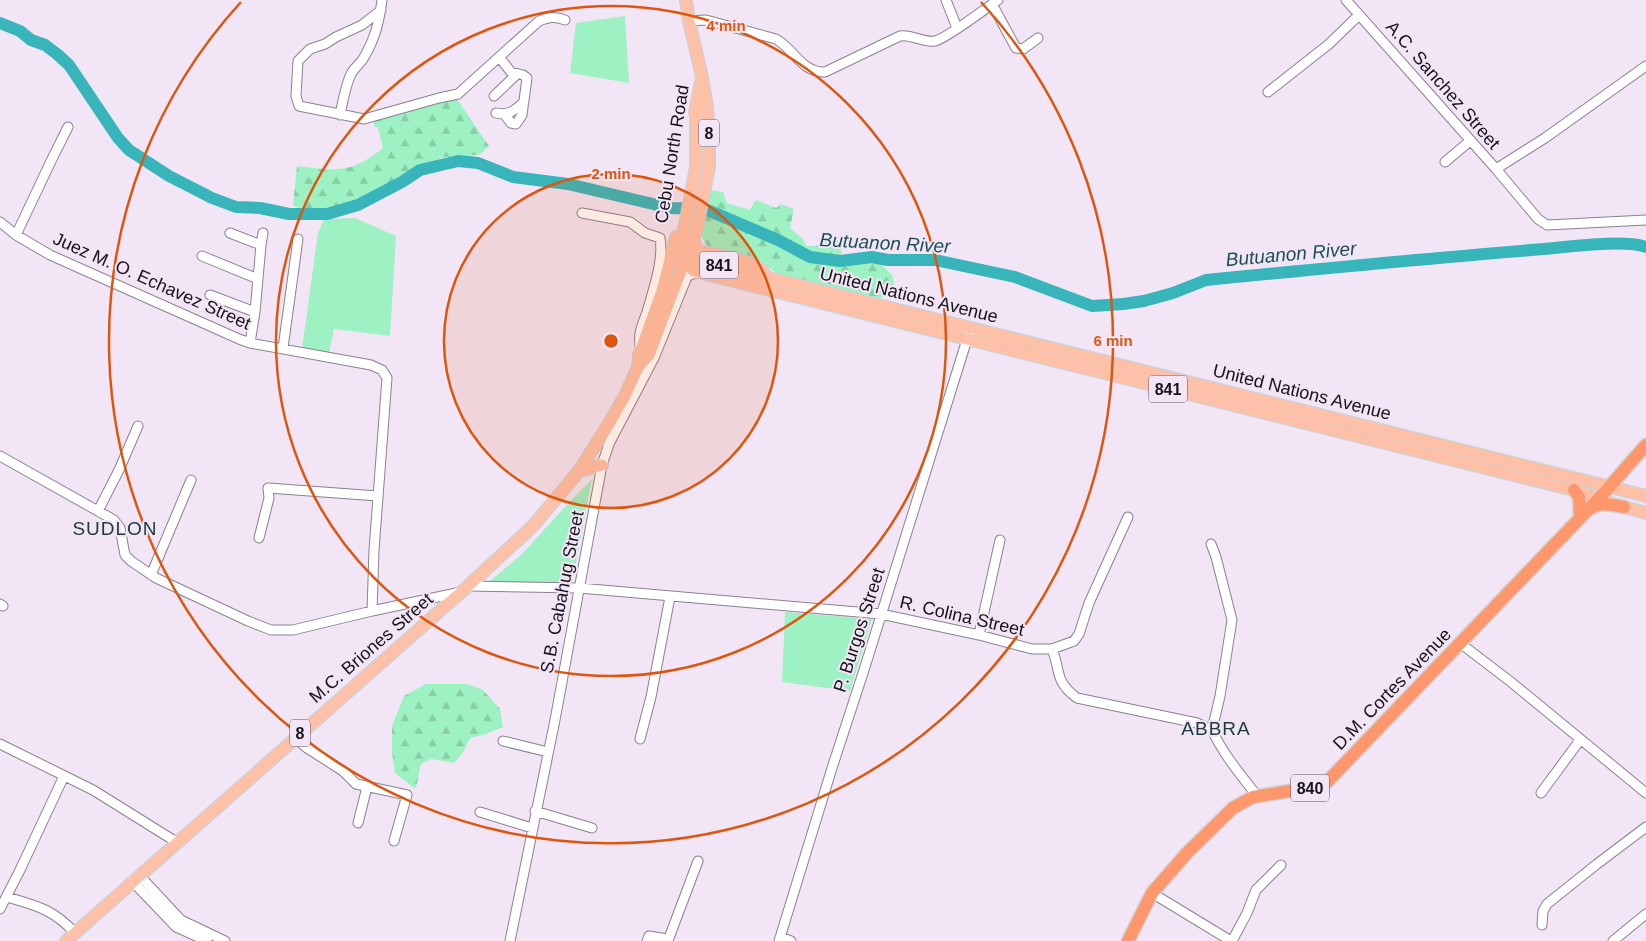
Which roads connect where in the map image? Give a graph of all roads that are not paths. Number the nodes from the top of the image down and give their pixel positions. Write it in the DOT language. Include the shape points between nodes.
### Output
graph roads {
  1 [pos="686,0"];
  2 [pos="946,0"];
  3 [pos="1346,0"];
  4 [pos="995,2"];
  5 [pos="382,5"];
  6 [pos="1360,15"];
  7 [pos="565,20"];
  8 [pos="689,21"];
  9 [pos="957,28"];
  10 [pos="1038,38"];
  11 [pos="499,57"];
  12 [pos="1646,66"];
  13 [pos="517,74"];
  14 [pos="702,77"];
  15 [pos="1268,92"];
  16 [pos="494,96"];
  17 [pos="524,102"];
  18 [pos="340,115"];
  19 [pos="68,127"];
  20 [pos="1470,141"];
  21 [pos="1445,162"];
  22 [pos="1496,169"];
  23 [pos="582,213"];
  24 [pos="1646,220"];
  25 [pos="0,222"];
  26 [pos="682,224"];
  27 [pos="230,233"];
  28 [pos="264,233"];
  29 [pos="16,235"];
  30 [pos="298,239"];
  31 [pos="693,239"];
  32 [pos="261,245"];
  33 [pos="202,256"];
  34 [pos="684,261"];
  35 [pos="699,273"];
  36 [pos="258,279"];
  37 [pos="665,280"];
  38 [pos="780,280"];
  39 [pos="210,295"];
  40 [pos="255,312"];
  41 [pos="969,334"];
  42 [pos="250,343"];
  43 [pos="283,348"];
  44 [pos="641,350"];
  45 [pos="638,367"];
  46 [pos="138,426"];
  47 [pos="1646,445"];
  48 [pos="0,456"];
  49 [pos="602,465"];
  50 [pos="579,471"];
  51 [pos="191,480"];
  52 [pos="1610,486"];
  53 [pos="1574,490"];
  54 [pos="378,496"];
  55 [pos="1646,496"];
  56 [pos="1598,499"];
  57 [pos="1624,508"];
  58 [pos="98,511"];
  59 [pos="1646,513"];
  60 [pos="1580,516"];
  61 [pos="1128,517"];
  62 [pos="260,538"];
  63 [pos="1000,540"];
  64 [pos="1211,544"];
  65 [pos="150,575"];
  66 [pos="579,588"];
  67 [pos="465,589"];
  68 [pos="670,597"];
  69 [pos="372,611"];
  70 [pos="881,614"];
  71 [pos="979,635"];
  72 [pos="1460,642"];
  73 [pos="1052,649"];
  74 [pos="1212,730"];
  75 [pos="294,738"];
  76 [pos="640,739"];
  77 [pos="1580,740"];
  78 [pos="503,741"];
  79 [pos="0,744"];
  80 [pos="548,752"];
  81 [pos="64,776"];
  82 [pos="367,787"];
  83 [pos="1540,793"];
  84 [pos="1646,793"];
  85 [pos="1257,796"];
  86 [pos="535,811"];
  87 [pos="480,812"];
  88 [pos="358,823"];
  89 [pos="532,828"];
  90 [pos="592,828"];
  91 [pos="1646,828"];
  92 [pos="394,841"];
  93 [pos="178,843"];
  94 [pos="698,861"];
  95 [pos="1281,865"];
  96 [pos="136,878"];
  97 [pos="1152,893"];
  98 [pos="7,897"];
  99 [pos="0,909"];
  100 [pos="1646,914"];
  101 [pos="1542,924"];
  102 [pos="75,933"];
  103 [pos="779,939"];
  104 [pos="66,941"];
  105 [pos="207,941"];
  106 [pos="225,941"];
  107 [pos="510,941"];
  108 [pos="646,941"];
  109 [pos="791,941"];
  110 [pos="1128,941"];
  111 [pos="1232,941"];
  112 [pos="1613,941"];
  1 -- 8 [label="main road, 8"];
  2 -- 9 [label="street"];
  3 -- 6 [label="street, A.C. Sanchez Street"];
  4 -- 9 [label="street"];
  4 -- 10 [label="street" via="1018,50"];
  5 -- 18 [label="street" via="372,43 346,84"];
  5 -- 18 [label="street" via="362,25 310,49 298,61 296,96 299,106"];
  6 -- 15 [label="street"];
  6 -- 20 [label="street, A.C. Sanchez Street"];
  7 -- 11 [label="street" via="551,17 540,22"];
  8 -- 9 [label="street" via="706,20 776,40 817,72 825,72 900,36 932,41"];
  8 -- 14 [label="main road, 8"];
  11 -- 13 [label="street" via="511,72"];
  11 -- 18 [label="street" via="458,94 372,118"];
  12 -- 22 [label="street"];
  13 -- 16 [label="street"];
  13 -- 17 [label="street" via="527,78"];
  14 -- 26 [label="main road, Cebu North Road / 8" via="696,105 697,146"];
  14 -- 31 [label="main road, Cebu North Road / 8" via="708,116 709,167"];
  17 -- 17 [label="street" via="515,109 500,114 516,124 522,115"];
  19 -- 29 [label="street"];
  20 -- 21 [label="street"];
  20 -- 22 [label="street, A.C. Sanchez Street"];
  22 -- 24 [label="street, A.C. Sanchez Street" via="1538,219 1547,225"];
  23 -- 44 [label="street" via="630,222 645,233 660,238 662,245 655,283 639,336"];
  25 -- 29 [label="street, Juez M. O. Echavez Street"];
  26 -- 34 [label="main road" via="681,253"];
  26 -- 37 [label="main road, Cebu North Road / 8"];
  27 -- 32 [label="street"];
  28 -- 32 [label="street"];
  29 -- 42 [label="street, Juez M. O. Echavez Street" via="50,255"];
  30 -- 43 [label="street"];
  31 -- 34 [label="main road, M.C. Briones Street / 8"];
  31 -- 38 [label="main road" via="700,251 744,261"];
  32 -- 36 [label="street"];
  33 -- 36 [label="street"];
  34 -- 35 [label="main road"];
  34 -- 37 [label="main road, 841"];
  34 -- 38 [label="main road, United Nations Avenue / 841" via="697,260"];
  34 -- 45 [label="main road, M.C. Briones Street / 8" via="649,355"];
  35 -- 41 [label="main road, United Nations Avenue / 841"];
  35 -- 49 [label="street, S.B. Cabahug Street" via="687,277 654,358 609,444"];
  36 -- 40 [label="street"];
  37 -- 44 [label="main road, M.C. Briones Street / 8"];
  38 -- 41 [label="main road, United Nations Avenue / 841"];
  39 -- 40 [label="street"];
  40 -- 42 [label="street"];
  41 -- 52 [label="main road, United Nations Avenue / 841"];
  41 -- 53 [label="main road, United Nations Avenue / 841"];
  41 -- 70 [label="street, P. Burgos Street"];
  42 -- 43 [label="street, Juez M. O. Echavez Street"];
  43 -- 54 [label="street, Juez M. O. Echavez Street" via="371,365 385,373"];
  44 -- 45 [label="main road, M.C. Briones Street / 8"];
  45 -- 50 [label="main road, M.C. Briones Street / 8" via="620,406"];
  46 -- 58 [label="street"];
  47 -- 52 [label="highway, D.M. Cortes Avenue / 840"];
  48 -- 58 [label="street, R. Colina Street"];
  49 -- 50 [label="main road"];
  49 -- 66 [label="street, S.B. Cabahug Street"];
  50 -- 67 [label="main road, M.C. Briones Street / 8" via="533,526"];
  51 -- 65 [label="street"];
  52 -- 55 [label="main road, United Nations Avenue / 841"];
  52 -- 56 [label="highway, D.M. Cortes Avenue / 840"];
  53 -- 56 [label="main road, United Nations Avenue / 841"];
  53 -- 60 [label="highway" via="1579,497"];
  54 -- 62 [label="street" via="268,488"];
  54 -- 69 [label="street, Juez M. O. Echavez Street"];
  56 -- 57 [label="main road, United Nations Avenue / 841"];
  56 -- 60 [label="highway, D.M. Cortes Avenue / 840"];
  57 -- 59 [label="main road, United Nations Avenue / 841"];
  57 -- 60 [label="highway" via="1598,504"];
  58 -- 65 [label="street, R. Colina Street" via="114,520 120,528 125,555"];
  60 -- 72 [label="highway, D.M. Cortes Avenue / 840"];
  61 -- 73 [label="street" via="1074,641"];
  63 -- 71 [label="street"];
  64 -- 74 [label="street" via="1232,620"];
  65 -- 69 [label="street, R. Colina Street" via="271,630 293,630"];
  66 -- 67 [label="street, R. Colina Street"];
  66 -- 68 [label="street, R. Colina Street"];
  66 -- 80 [label="street, S.B. Cabahug Street"];
  67 -- 69 [label="street, R. Colina Street"];
  67 -- 75 [label="main road, M.C. Briones Street / 8"];
  68 -- 70 [label="street, R. Colina Street"];
  68 -- 76 [label="street"];
  70 -- 71 [label="street, R. Colina Street"];
  70 -- 103 [label="street, P. Burgos Street"];
  71 -- 73 [label="street, R. Colina Street" via="1025,648"];
  72 -- 77 [label="street"];
  72 -- 85 [label="highway, D.M. Cortes Avenue / 840" via="1327,782"];
  73 -- 74 [label="street" via="1066,690 1077,698 1197,723"];
  74 -- 85 [label="street"];
  75 -- 82 [label="street" via="343,771 356,784"];
  75 -- 93 [label="main road, M.C. Briones Street / 8"];
  77 -- 83 [label="street"];
  77 -- 84 [label="street"];
  78 -- 80 [label="street"];
  79 -- 81 [label="street"];
  80 -- 86 [label="street, S.B. Cabahug Street"];
  81 -- 93 [label="street" via="93,790"];
  81 -- 98 [label="street"];
  82 -- 88 [label="street"];
  82 -- 92 [label="street" via="406,793"];
  85 -- 97 [label="highway, D.M. Cortes Avenue / 840" via="1242,802 1222,818"];
  86 -- 89 [label="street, S.B. Cabahug Street"];
  86 -- 90 [label="street"];
  87 -- 89 [label="street"];
  89 -- 107 [label="street, S.B. Cabahug Street"];
  91 -- 101 [label="street" via="1547,904"];
  93 -- 96 [label="main road, M.C. Briones Street / 8"];
  94 -- 108 [label="street" via="669,938 649,936"];
  95 -- 111 [label="street" via="1256,890"];
  96 -- 102 [label="main road, M.C. Briones Street / 8"];
  96 -- 105 [label="street" via="176,927"];
  96 -- 106 [label="street" via="181,920"];
  97 -- 110 [label="highway, D.M. Cortes Avenue / 840"];
  97 -- 111 [label="street"];
  98 -- 99 [label="street"];
  98 -- 102 [label="street" via="59,917"];
  100 -- 112 [label="street"];
  102 -- 104 [label="main road, M.C. Briones Street / 8"];
  103 -- 109 [label="street"];
}
